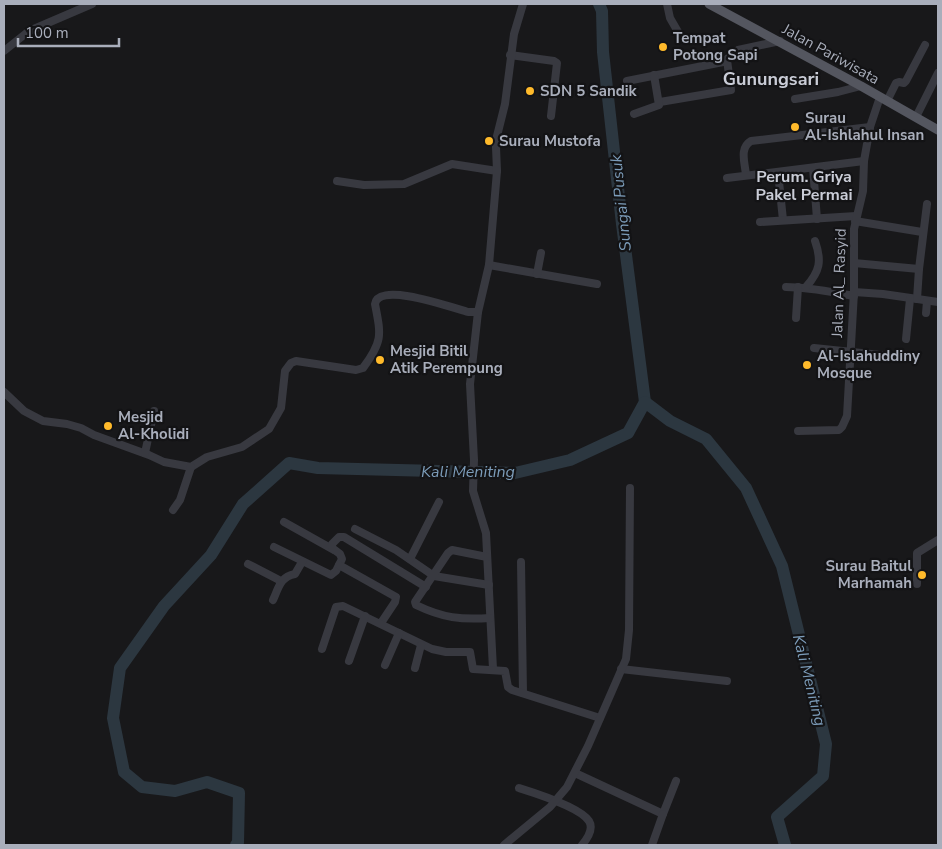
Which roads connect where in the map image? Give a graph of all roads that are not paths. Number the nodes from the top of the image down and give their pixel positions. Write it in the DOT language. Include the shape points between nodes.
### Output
graph roads {
  1 [pos="92,4"];
  2 [pos="523,4"];
  3 [pos="667,4"];
  4 [pos="709,4"];
  5 [pos="681,37"];
  6 [pos="780,42"];
  7 [pos="925,45"];
  8 [pos="4,51"];
  9 [pos="510,55"];
  10 [pos="727,60"];
  11 [pos="938,74"];
  12 [pos="654,75"];
  13 [pos="627,81"];
  14 [pos="861,86"];
  15 [pos="796,99"];
  16 [pos="883,99"];
  17 [pos="660,102"];
  18 [pos="634,114"];
  19 [pos="551,116"];
  20 [pos="916,117"];
  21 [pos="870,127"];
  22 [pos="938,130"];
  23 [pos="864,161"];
  24 [pos="813,168"];
  25 [pos="497,171"];
  26 [pos="778,172"];
  27 [pos="746,175"];
  28 [pos="727,178"];
  29 [pos="337,181"];
  30 [pos="927,204"];
  31 [pos="856,218"];
  32 [pos="817,219"];
  33 [pos="782,220"];
  34 [pos="760,222"];
  35 [pos="922,232"];
  36 [pos="815,241"];
  37 [pos="542,253"];
  38 [pos="854,263"];
  39 [pos="489,265"];
  40 [pos="919,269"];
  41 [pos="537,274"];
  42 [pos="597,284"];
  43 [pos="786,287"];
  44 [pos="802,287"];
  45 [pos="854,294"];
  46 [pos="914,299"];
  47 [pos="927,301"];
  48 [pos="938,302"];
  49 [pos="478,312"];
  50 [pos="926,313"];
  51 [pos="796,318"];
  52 [pos="906,339"];
  53 [pos="814,348"];
  54 [pos="850,352"];
  55 [pos="890,356"];
  56 [pos="4,392"];
  57 [pos="154,411"];
  58 [pos="798,431"];
  59 [pos="145,454"];
  60 [pos="190,468"];
  61 [pos="630,488"];
  62 [pos="438,502"];
  63 [pos="172,510"];
  64 [pos="284,522"];
  65 [pos="355,529"];
  66 [pos="938,540"];
  67 [pos="274,547"];
  68 [pos="334,550"];
  69 [pos="487,556"];
  70 [pos="410,559"];
  71 [pos="302,562"];
  72 [pos="521,562"];
  73 [pos="248,564"];
  74 [pos="339,565"];
  75 [pos="434,576"];
  76 [pos="281,581"];
  77 [pos="916,584"];
  78 [pos="489,585"];
  79 [pos="426,587"];
  80 [pos="274,600"];
  81 [pos="365,616"];
  82 [pos="490,618"];
  83 [pos="382,623"];
  84 [pos="399,633"];
  85 [pos="421,645"];
  86 [pos="322,649"];
  87 [pos="348,661"];
  88 [pos="385,665"];
  89 [pos="415,668"];
  90 [pos="493,669"];
  91 [pos="621,669"];
  92 [pos="727,681"];
  93 [pos="523,693"];
  94 [pos="600,718"];
  95 [pos="575,773"];
  96 [pos="676,781"];
  97 [pos="519,788"];
  98 [pos="557,801"];
  99 [pos="663,814"];
  100 [pos="504,845"];
  101 [pos="582,845"];
  102 [pos="652,845"];
  1 -- 8 [label="street" via="30,31"];
  2 -- 9 [label="street"];
  3 -- 5 [label="street" via="670,18"];
  4 -- 6 [label="main road, Jalan Pariwisata"];
  6 -- 10 [label="street" via="738,50"];
  6 -- 14 [label="main road, Jalan Pariwisata"];
  7 -- 16 [label="street, Jalan Al_ Rasyid" via="906,81 896,83"];
  9 -- 19 [label="street" via="557,63"];
  9 -- 25 [label="street" via="505,104 496,142"];
  10 -- 12 [label="street"];
  10 -- 17 [label="street" via="732,94"];
  11 -- 20 [label="street"];
  12 -- 13 [label="street"];
  12 -- 17 [label="street"];
  14 -- 15 [label="street"];
  14 -- 16 [label="main road, Jalan Pariwisata"];
  16 -- 20 [label="main road, Jalan Pariwisata"];
  16 -- 21 [label="street, Jalan Al_ Rasyid"];
  17 -- 18 [label="street" via="658,106"];
  20 -- 22 [label="main road, Jalan Pariwisata"];
  21 -- 23 [label="street, Jalan Al_ Rasyid"];
  21 -- 27 [label="street" via="751,141 743,150"];
  23 -- 24 [label="street"];
  23 -- 31 [label="street, Jalan Al_ Rasyid" via="863,191"];
  24 -- 26 [label="street"];
  24 -- 32 [label="street"];
  25 -- 29 [label="street" via="452,164 404,184 364,186"];
  25 -- 39 [label="street"];
  26 -- 27 [label="street"];
  26 -- 33 [label="street"];
  27 -- 28 [label="street"];
  30 -- 35 [label="street"];
  31 -- 32 [label="street"];
  31 -- 35 [label="street"];
  31 -- 38 [label="street, Jalan Al_ Rasyid"];
  32 -- 33 [label="street"];
  33 -- 34 [label="street"];
  35 -- 40 [label="street"];
  36 -- 44 [label="street" via="819,266 814,278"];
  37 -- 41 [label="street"];
  38 -- 40 [label="street"];
  38 -- 45 [label="street, Jalan Al_ Rasyid"];
  39 -- 41 [label="street"];
  39 -- 49 [label="street"];
  40 -- 46 [label="street"];
  41 -- 42 [label="street"];
  43 -- 44 [label="street"];
  44 -- 45 [label="street"];
  44 -- 51 [label="street"];
  45 -- 46 [label="street"];
  45 -- 54 [label="street, Jalan Al_ Rasyid"];
  46 -- 47 [label="street"];
  46 -- 52 [label="street"];
  47 -- 48 [label="street"];
  47 -- 50 [label="street"];
  49 -- 60 [label="street" via="402,295 379,296 375,304 379,338 363,368 291,363 286,371 281,408 269,429 242,447 207,457"];
  49 -- 69 [label="street" via="470,384 473,491 486,532"];
  53 -- 54 [label="street"];
  54 -- 55 [label="street"];
  54 -- 58 [label="street, Jalan Al_ Rasyid" via="848,412 842,427 839,430"];
  56 -- 59 [label="street" via="36,418 81,428"];
  57 -- 59 [label="street"];
  59 -- 60 [label="street"];
  60 -- 63 [label="street" via="180,500"];
  61 -- 91 [label="street" via="629,630 626,659"];
  62 -- 70 [label="street"];
  64 -- 68 [label="street"];
  65 -- 70 [label="street"];
  66 -- 77 [label="street" via="916,552"];
  67 -- 71 [label="street"];
  68 -- 74 [label="street" via="342,556"];
  68 -- 79 [label="street" via="332,544 344,536"];
  69 -- 75 [label="street" via="452,550"];
  69 -- 78 [label="street"];
  70 -- 75 [label="street"];
  71 -- 74 [label="street" via="331,575"];
  71 -- 76 [label="street" via="295,574"];
  72 -- 93 [label="street"];
  73 -- 76 [label="street"];
  74 -- 83 [label="street" via="396,596"];
  75 -- 78 [label="street"];
  75 -- 79 [label="street"];
  76 -- 80 [label="street"];
  78 -- 82 [label="street"];
  79 -- 82 [label="street" via="416,601 418,606 440,616"];
  81 -- 83 [label="street"];
  81 -- 86 [label="street" via="343,606 336,607"];
  81 -- 87 [label="street"];
  82 -- 90 [label="street"];
  83 -- 84 [label="street"];
  84 -- 85 [label="street"];
  84 -- 88 [label="street"];
  85 -- 89 [label="street"];
  85 -- 90 [label="street" via="446,652 470,652 474,669"];
  90 -- 93 [label="street" via="505,670 510,689"];
  91 -- 92 [label="street"];
  91 -- 94 [label="street"];
  93 -- 94 [label="street"];
  94 -- 95 [label="street"];
  95 -- 98 [label="street"];
  95 -- 99 [label="street"];
  96 -- 99 [label="street"];
  97 -- 98 [label="street"];
  98 -- 100 [label="street"];
  98 -- 101 [label="street" via="588,820 590,833"];
  99 -- 102 [label="street"];
}
